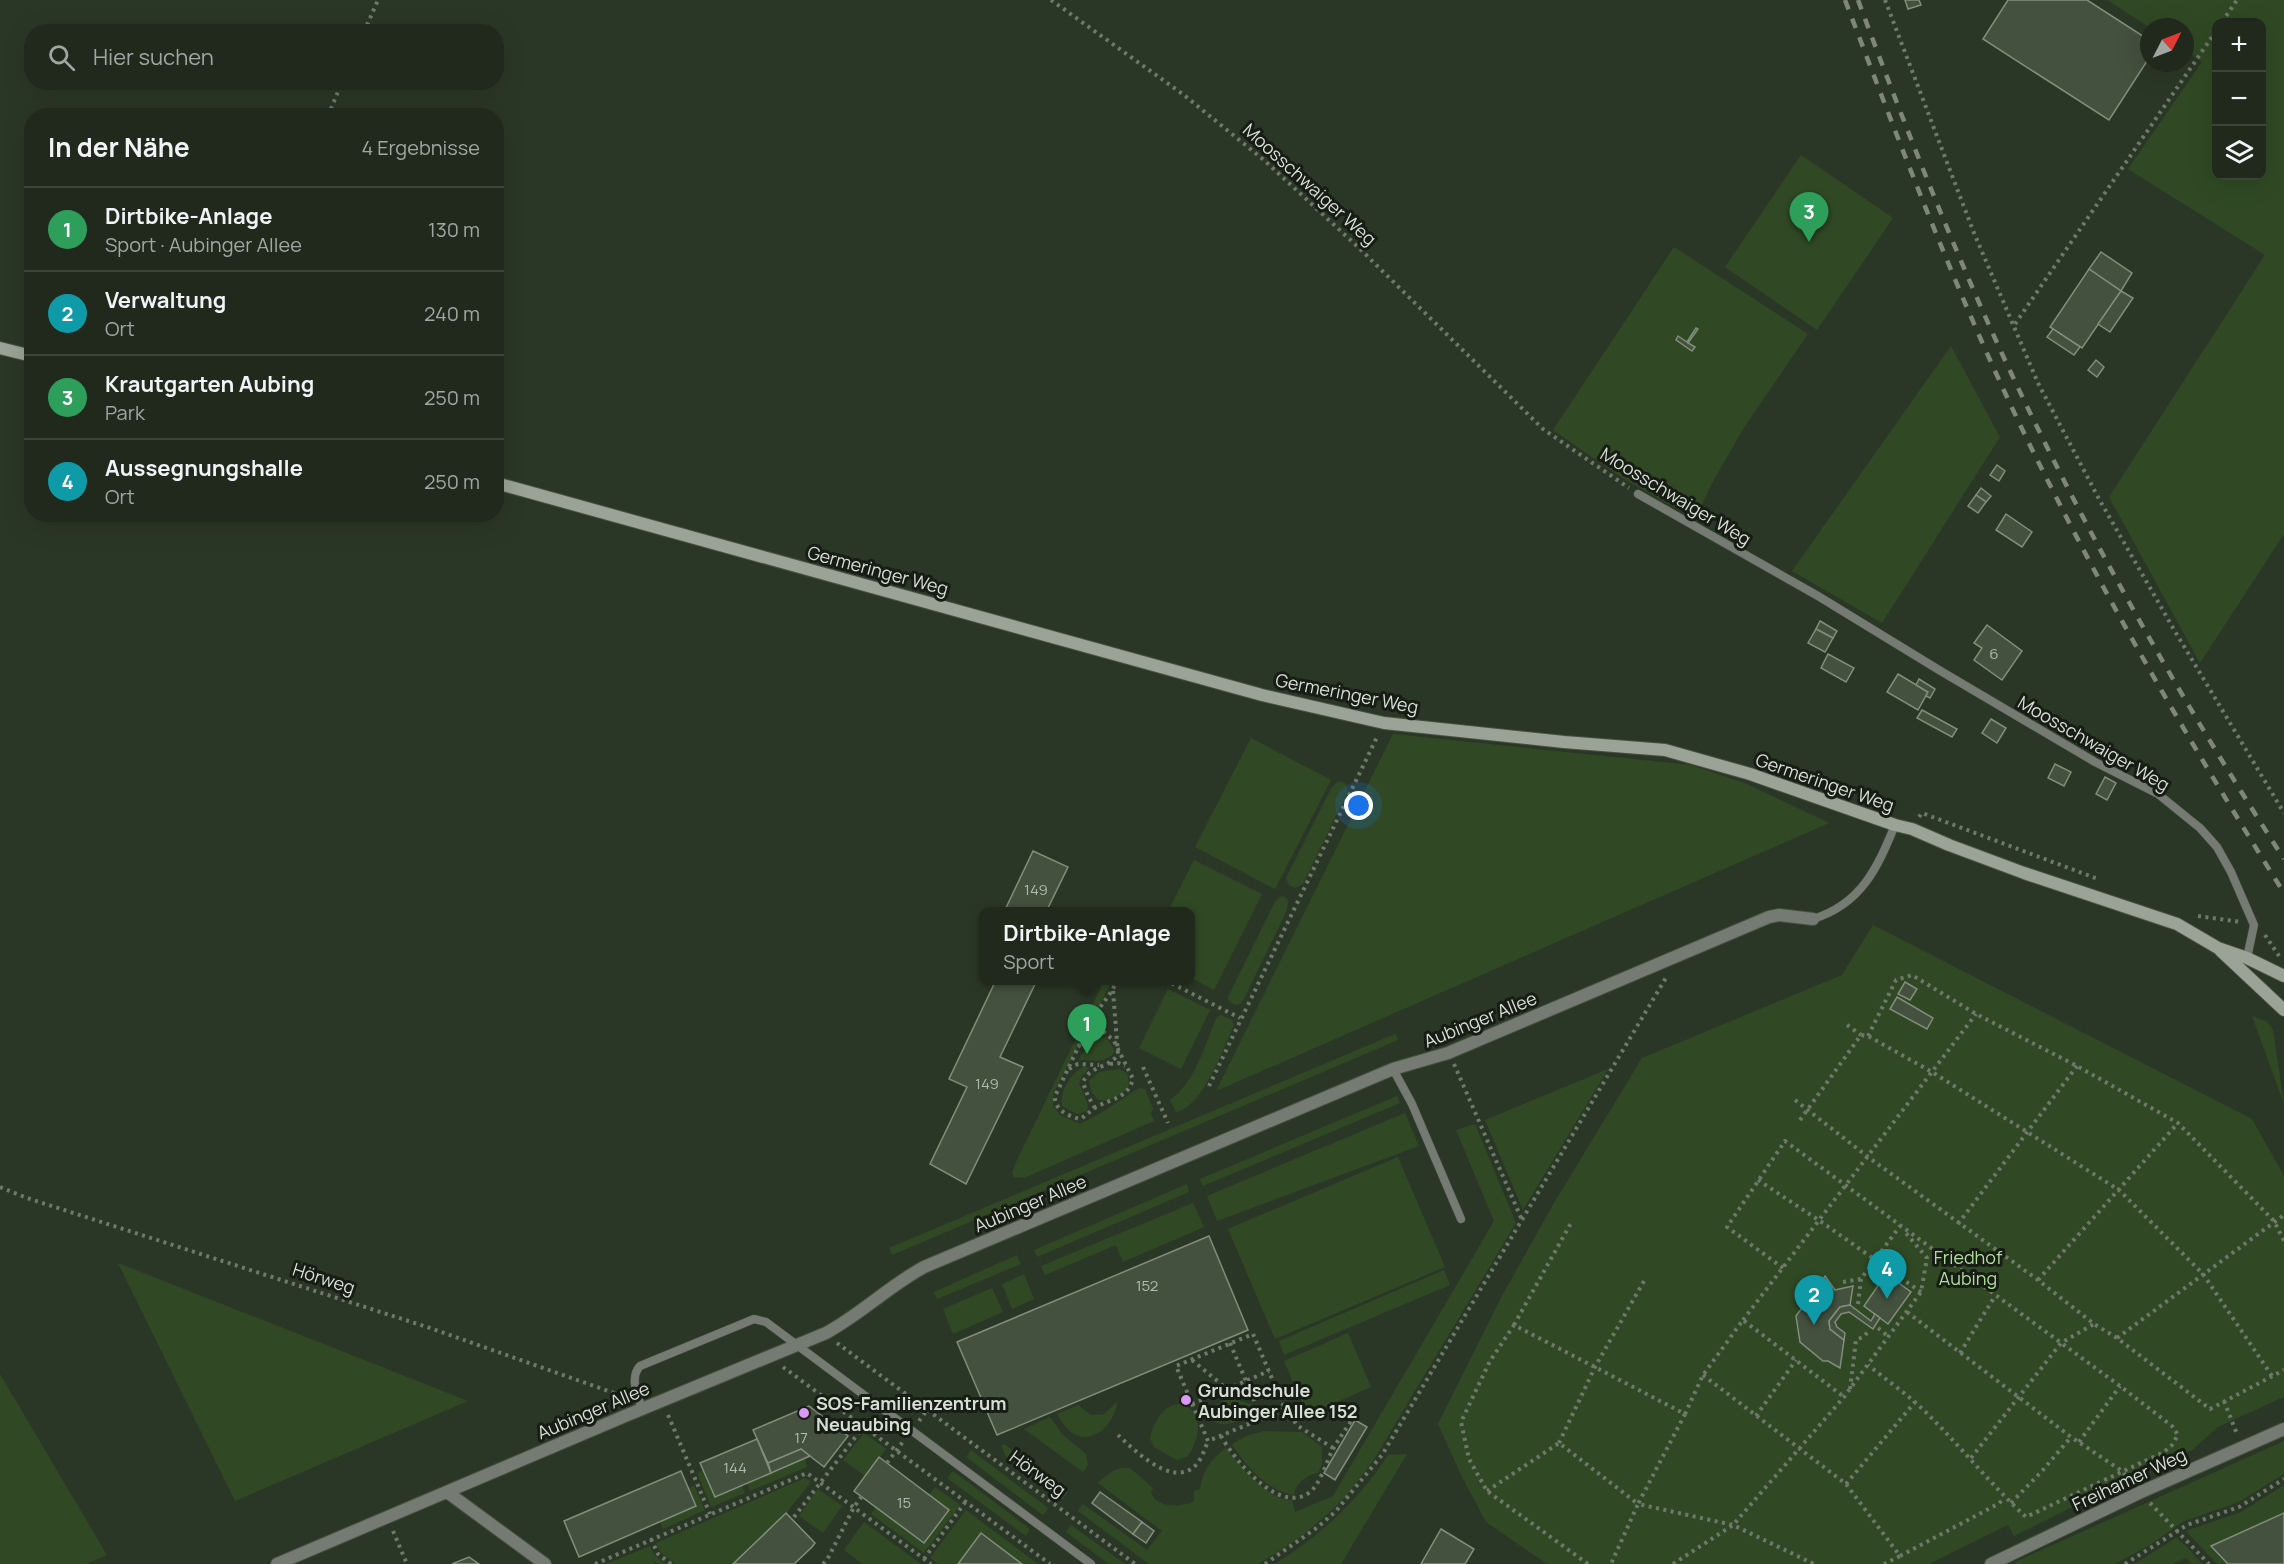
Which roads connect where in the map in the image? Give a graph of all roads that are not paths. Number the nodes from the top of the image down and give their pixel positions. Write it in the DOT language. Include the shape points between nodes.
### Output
graph roads {
  1 [pos="0,348"];
  2 [pos="24,354"];
  3 [pos="504,485"];
  4 [pos="1638,494"];
  5 [pos="1895,825"];
  6 [pos="1813,919"];
  7 [pos="2218,948"];
  8 [pos="2247,958"];
  9 [pos="2284,976"];
  10 [pos="2284,1010"];
  11 [pos="1393,1069"];
  12 [pos="1461,1219"];
  13 [pos="796,1345"];
  14 [pos="642,1409"];
  15 [pos="2284,1430"];
  16 [pos="447,1492"];
  17 [pos="277,1564"];
  18 [pos="545,1564"];
  19 [pos="1091,1564"];
  20 [pos="1991,1564"];
  1 -- 2 [label="street"];
  3 -- 5 [label="street, Germeringer Weg" via="1262,695 1384,723 1665,750 1750,774"];
  4 -- 8 [label="lane, Moosschwaiger Weg" via="1818,596 2095,762 2158,794 2217,847 2254,925"];
  5 -- 6 [label="lane" via="1862,889 1841,908"];
  5 -- 7 [label="street, Germeringer Weg" via="2177,924"];
  6 -- 11 [label="street, Aubinger Allee" via="1769,917 1448,1053"];
  7 -- 8 [label="street, Germeringer Weg"];
  7 -- 10 [label="street, Germeringer Weg"];
  8 -- 9 [label="street, Germeringer Weg"];
  11 -- 12 [label="lane"];
  11 -- 13 [label="street, Aubinger Allee" via="924,1267 840,1325"];
  13 -- 14 [label="street, Aubinger Allee"];
  13 -- 14 [label="lane" via="766,1322 754,1319 640,1366 634,1378"];
  13 -- 19 [label="lane"];
  14 -- 16 [label="street, Aubinger Allee"];
  15 -- 20 [label="street, Freihamer Weg" via="2141,1492"];
  16 -- 17 [label="street, Aubinger Allee"];
  16 -- 18 [label="street"];
}
